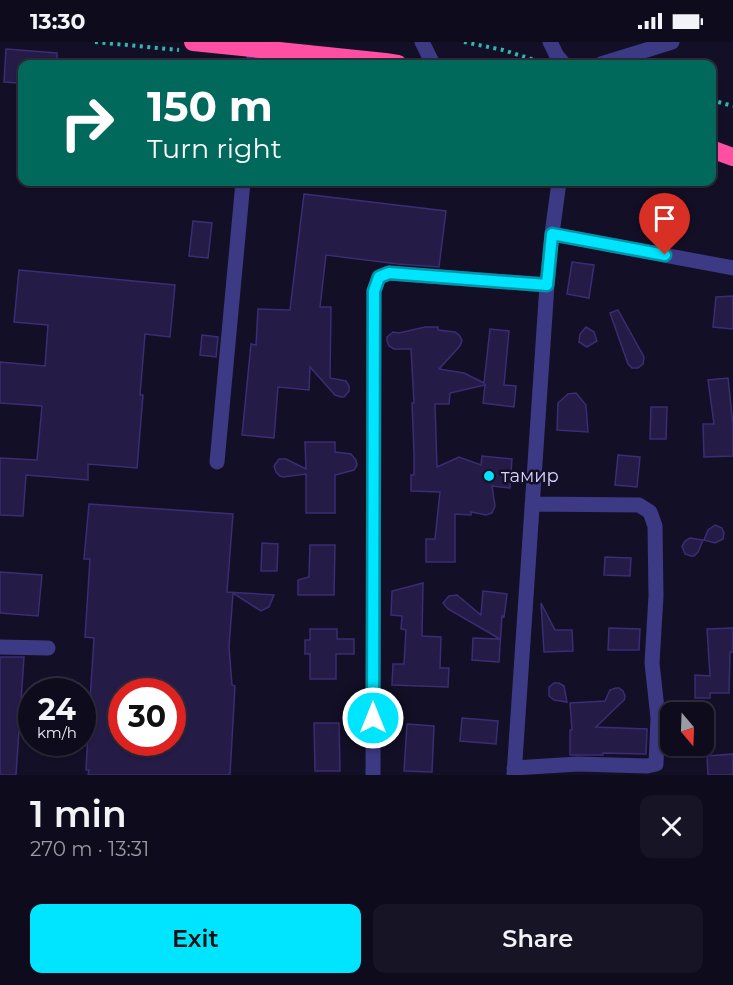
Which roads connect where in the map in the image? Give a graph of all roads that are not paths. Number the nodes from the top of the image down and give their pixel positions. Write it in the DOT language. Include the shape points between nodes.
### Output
graph roads {
  1 [pos="193,42"];
  2 [pos="422,42"];
  3 [pos="550,42"];
  4 [pos="672,42"];
  5 [pos="245,50"];
  6 [pos="362,60"];
  7 [pos="431,60"];
  8 [pos="560,60"];
  9 [pos="614,60"];
  10 [pos="716,151"];
  11 [pos="733,157"];
  12 [pos="243,186"];
  13 [pos="558,186"];
  14 [pos="552,234"];
  15 [pos="733,268"];
  16 [pos="547,285"];
  17 [pos="217,462"];
  18 [pos="532,504"];
  19 [pos="0,647"];
  20 [pos="48,648"];
  21 [pos="514,772"];
  22 [pos="373,775"];
  1 -- 5 [label="highway"];
  2 -- 7 [label="street"];
  3 -- 8 [label="street"];
  4 -- 9 [label="street"];
  5 -- 6 [label="highway"];
  10 -- 11 [label="highway"];
  12 -- 17 [label="street"];
  13 -- 14 [label="street"];
  14 -- 15 [label="street"];
  14 -- 16 [label="street"];
  16 -- 18 [label="street"];
  16 -- 22 [label="street" via="389,273 379,277 374,291"];
  18 -- 21 [label="street"];
  18 -- 21 [label="street" via="639,506 650,512 655,526 652,663 658,718 656,764 578,764"];
  19 -- 20 [label="street"];
}
